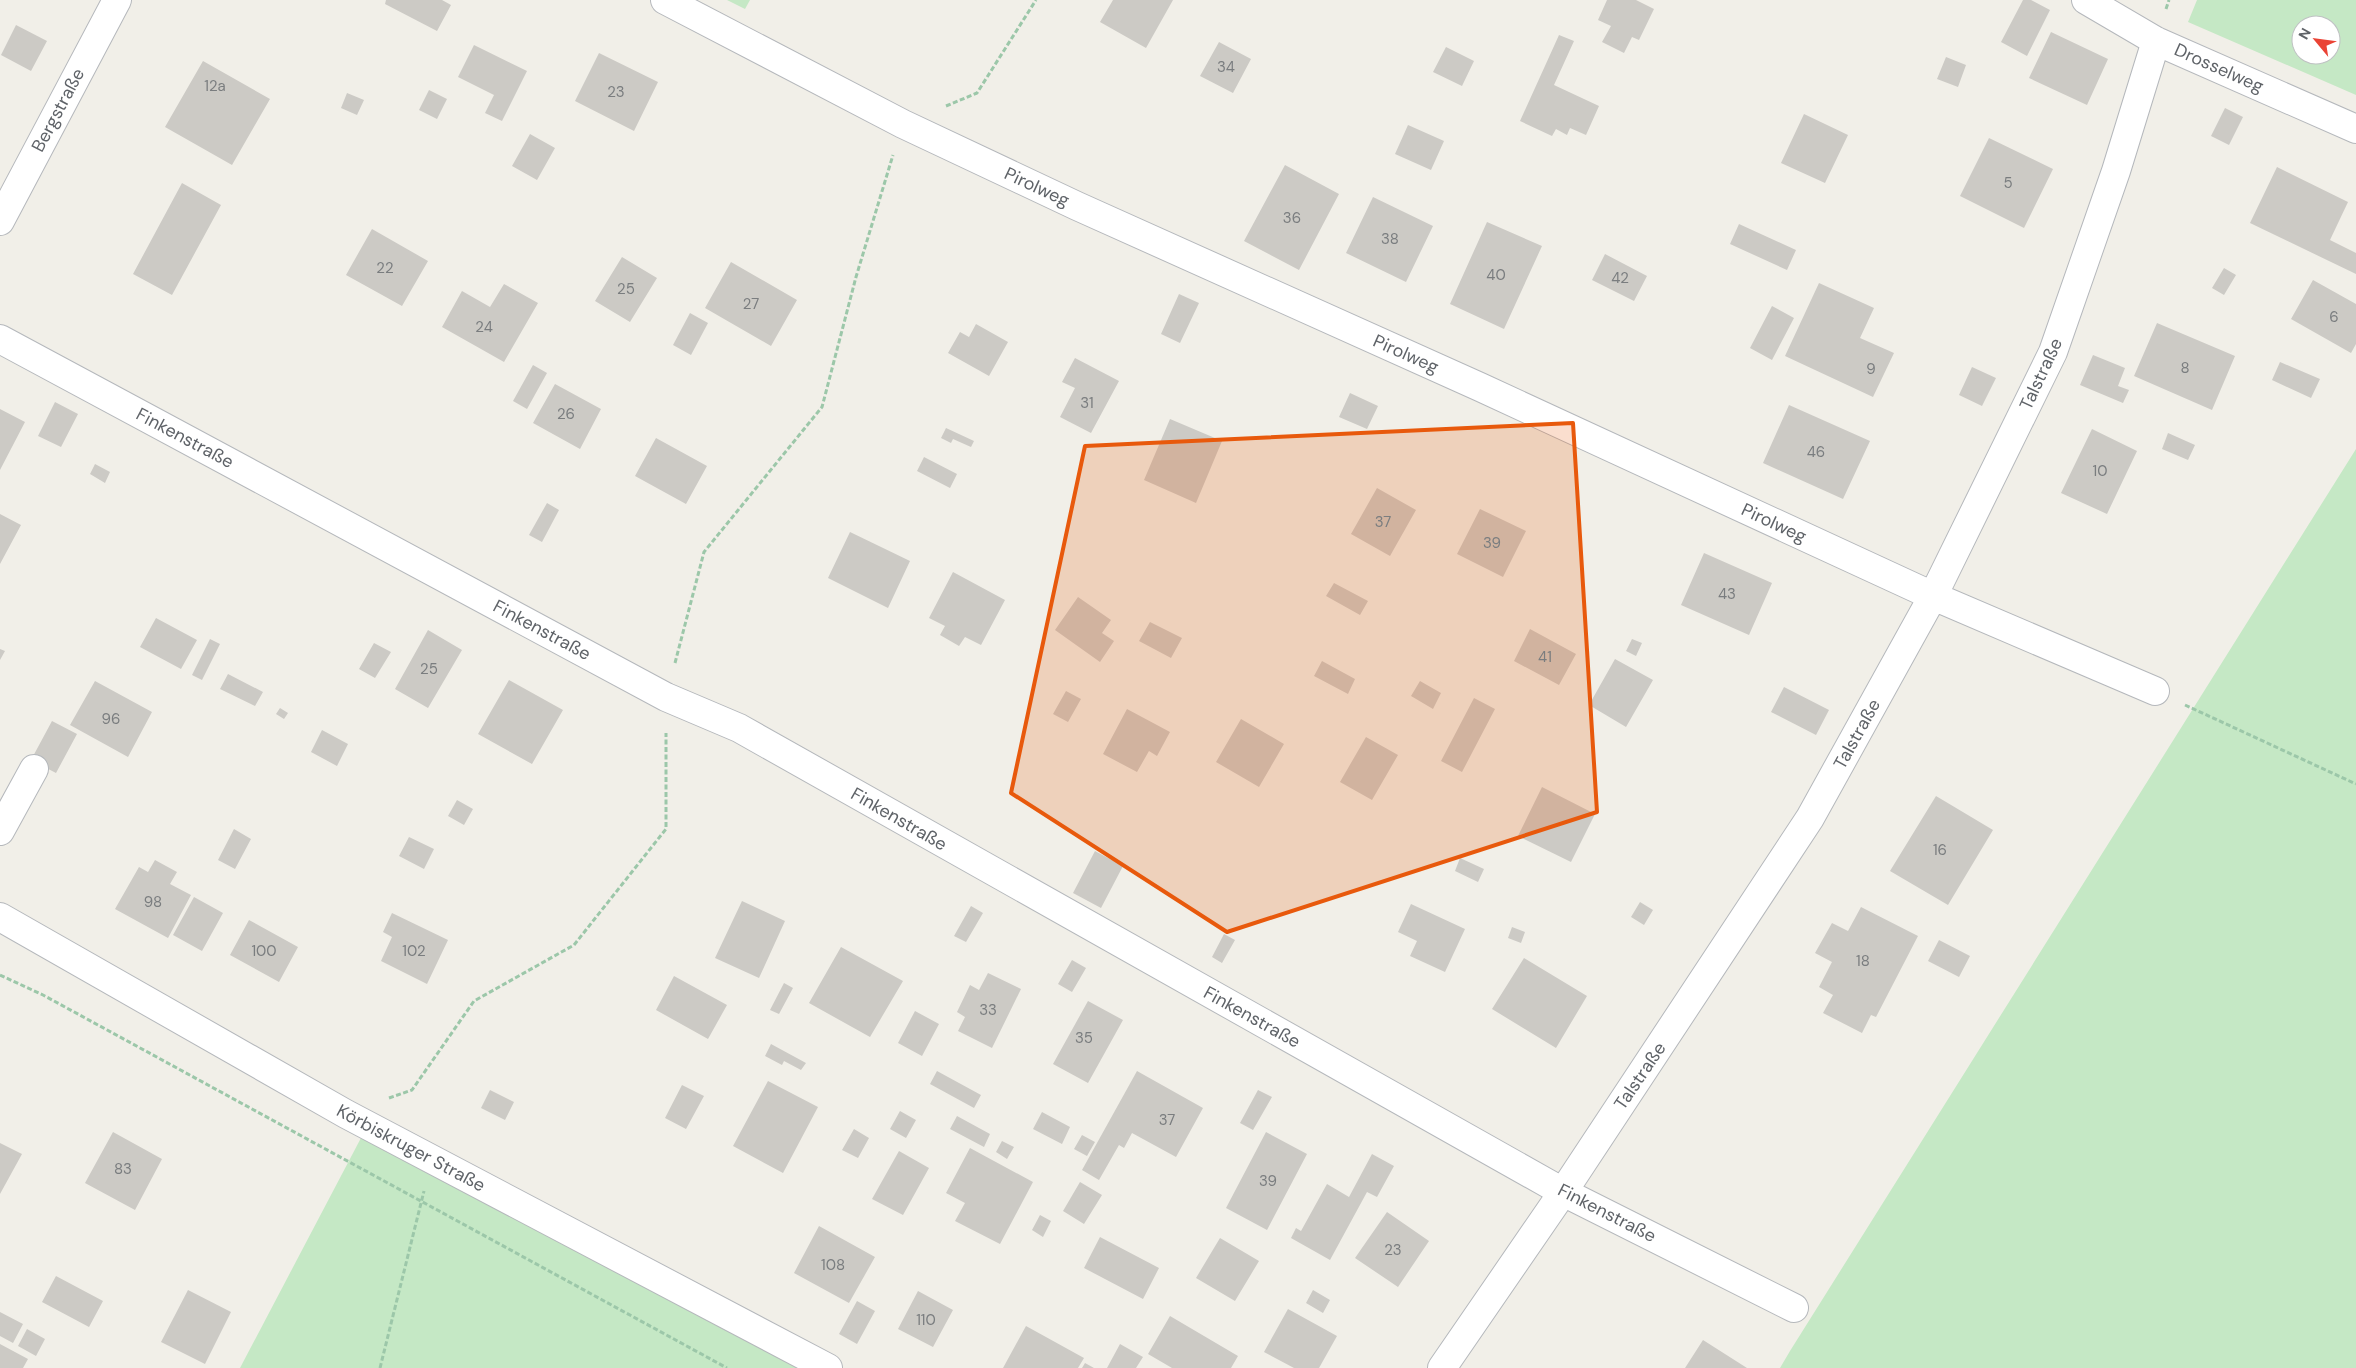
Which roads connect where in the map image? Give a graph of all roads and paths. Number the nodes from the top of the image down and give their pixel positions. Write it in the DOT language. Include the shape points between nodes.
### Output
graph roads {
  1 [pos="116,0"];
  2 [pos="665,0"];
  3 [pos="1036,0"];
  4 [pos="2086,0"];
  5 [pos="2156,41"];
  6 [pos="903,124"];
  7 [pos="2356,129"];
  8 [pos="0,221"];
  9 [pos="0,339"];
  10 [pos="1933,596"];
  11 [pos="2155,691"];
  12 [pos="666,697"];
  13 [pos="34,769"];
  14 [pos="2356,784"];
  15 [pos="0,831"];
  16 [pos="0,917"];
  17 [pos="0,976"];
  18 [pos="346,1114"];
  19 [pos="432,1159"];
  20 [pos="1563,1192"];
  21 [pos="421,1202"];
  22 [pos="1794,1308"];
  23 [pos="380,1368"];
  24 [pos="727,1368"];
  25 [pos="828,1368"];
  26 [pos="1442,1368"];
  1 -- 8 [label="street, Bergstraße"];
  2 -- 6 [label="street, Pirolweg"];
  3 -- 6 [label="path" via="977,93"];
  4 -- 5 [label="street, Drosselweg"];
  5 -- 7 [label="street, Drosselweg"];
  5 -- 10 [label="street, Talstraße" via="2116,171 2053,352"];
  6 -- 10 [label="street, Pirolweg"];
  6 -- 12 [label="path" via="856,277 822,407 704,552"];
  9 -- 12 [label="street, Finkenstraße"];
  10 -- 11 [label="street, Pirolweg"];
  10 -- 20 [label="street, Talstraße" via="1810,818"];
  11 -- 14 [label="path"];
  12 -- 18 [label="path" via="666,829 574,945 474,1001 412,1090"];
  12 -- 20 [label="street, Finkenstraße" via="739,728"];
  13 -- 15 [label="street"];
  16 -- 18 [label="street, Körbiskruger Straße"];
  17 -- 21 [label="path" via="52,1000"];
  18 -- 19 [label="street, Körbiskruger Straße"];
  19 -- 21 [label="path"];
  19 -- 25 [label="street, Körbiskruger Straße"];
  20 -- 22 [label="street, Finkenstraße"];
  20 -- 26 [label="street, Talstraße"];
  21 -- 23 [label="path"];
  21 -- 24 [label="path"];
}
